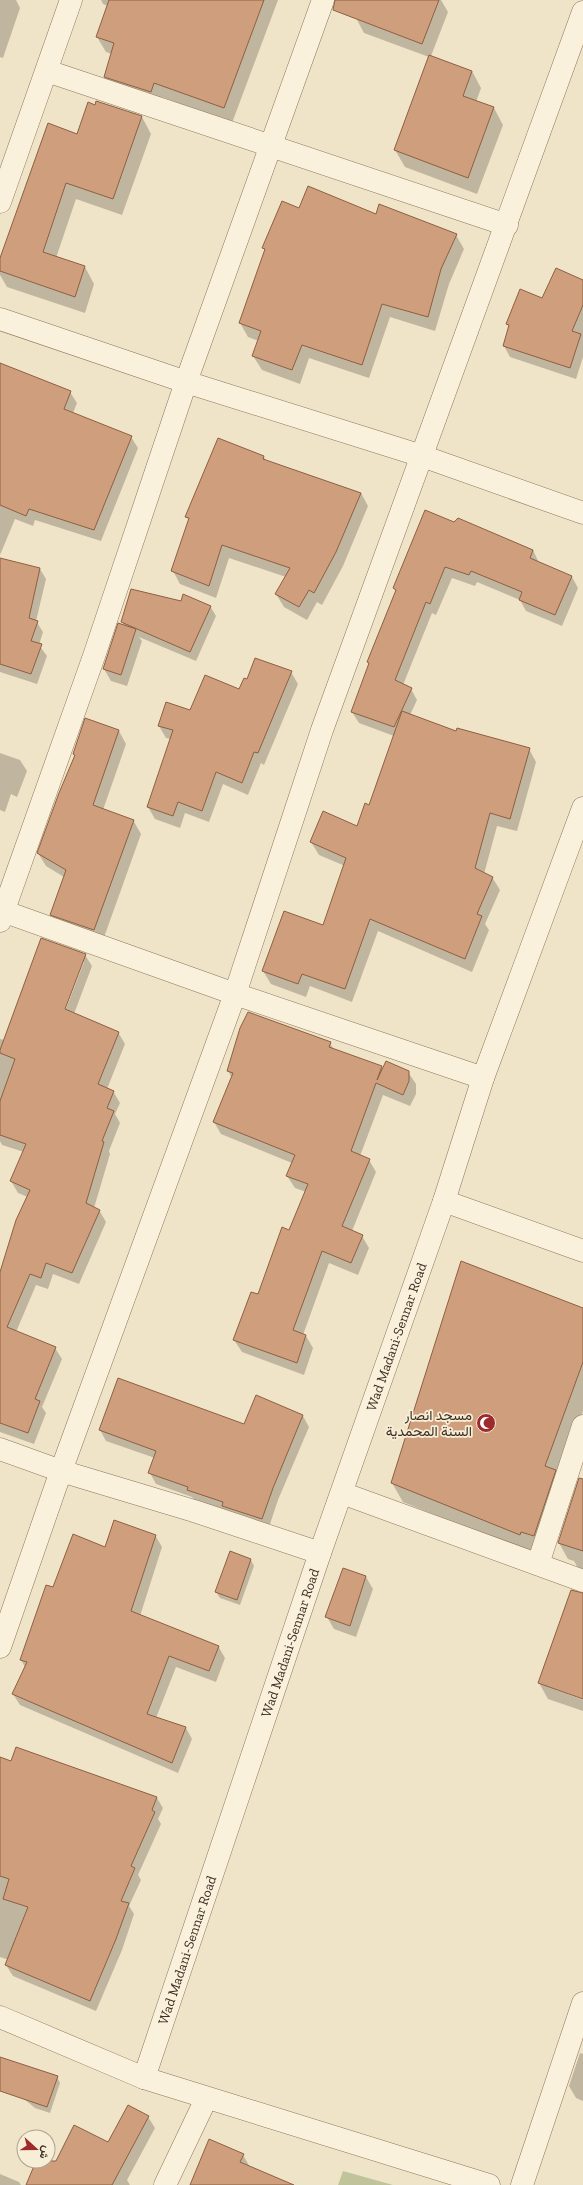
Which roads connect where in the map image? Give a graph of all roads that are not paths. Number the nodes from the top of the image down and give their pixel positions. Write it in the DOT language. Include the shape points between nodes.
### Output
graph roads {
  1 [pos="71,0"];
  2 [pos="323,0"];
  3 [pos="583,12"];
  4 [pos="47,71"];
  5 [pos="271,146"];
  6 [pos="0,202"];
  7 [pos="507,225"];
  8 [pos="0,319"];
  9 [pos="186,382"];
  10 [pos="422,456"];
  11 [pos="583,513"];
  12 [pos="583,808"];
  13 [pos="1,914"];
  14 [pos="235,994"];
  15 [pos="484,1078"];
  16 [pos="444,1201"];
  17 [pos="583,1251"];
  18 [pos="583,1426"];
  19 [pos="0,1449"];
  20 [pos="61,1471"];
  21 [pos="342,1493"];
  22 [pos="320,1553"];
  23 [pos="538,1564"];
  24 [pos="583,1581"];
  25 [pos="0,1647"];
  26 [pos="583,2003"];
  27 [pos="0,2017"];
  28 [pos="144,2078"];
  29 [pos="206,2098"];
  30 [pos="165,2185"];
  31 [pos="489,2185"];
  32 [pos="522,2185"];
  1 -- 4 [label="street"];
  2 -- 5 [label="street"];
  3 -- 7 [label="street"];
  4 -- 5 [label="street"];
  4 -- 6 [label="street"];
  5 -- 7 [label="street"];
  5 -- 9 [label="street"];
  7 -- 10 [label="street"];
  8 -- 9 [label="street"];
  9 -- 10 [label="street"];
  9 -- 13 [label="street" via="94,656"];
  10 -- 11 [label="street"];
  10 -- 14 [label="street" via="322,730"];
  12 -- 15 [label="street, Wad Madani-Sennar Road"];
  13 -- 14 [label="street"];
  14 -- 15 [label="street"];
  14 -- 20 [label="street"];
  15 -- 16 [label="street, Wad Madani-Sennar Road"];
  16 -- 17 [label="street"];
  16 -- 21 [label="street, Wad Madani-Sennar Road"];
  18 -- 23 [label="street"];
  19 -- 20 [label="street"];
  20 -- 22 [label="street" via="194,1511"];
  20 -- 25 [label="street"];
  21 -- 22 [label="street, Wad Madani-Sennar Road"];
  21 -- 23 [label="street"];
  22 -- 28 [label="street, Wad Madani-Sennar Road"];
  23 -- 24 [label="street"];
  26 -- 32 [label="street"];
  27 -- 28 [label="street"];
  28 -- 29 [label="street"];
  29 -- 30 [label="street"];
  29 -- 31 [label="street"];
}
